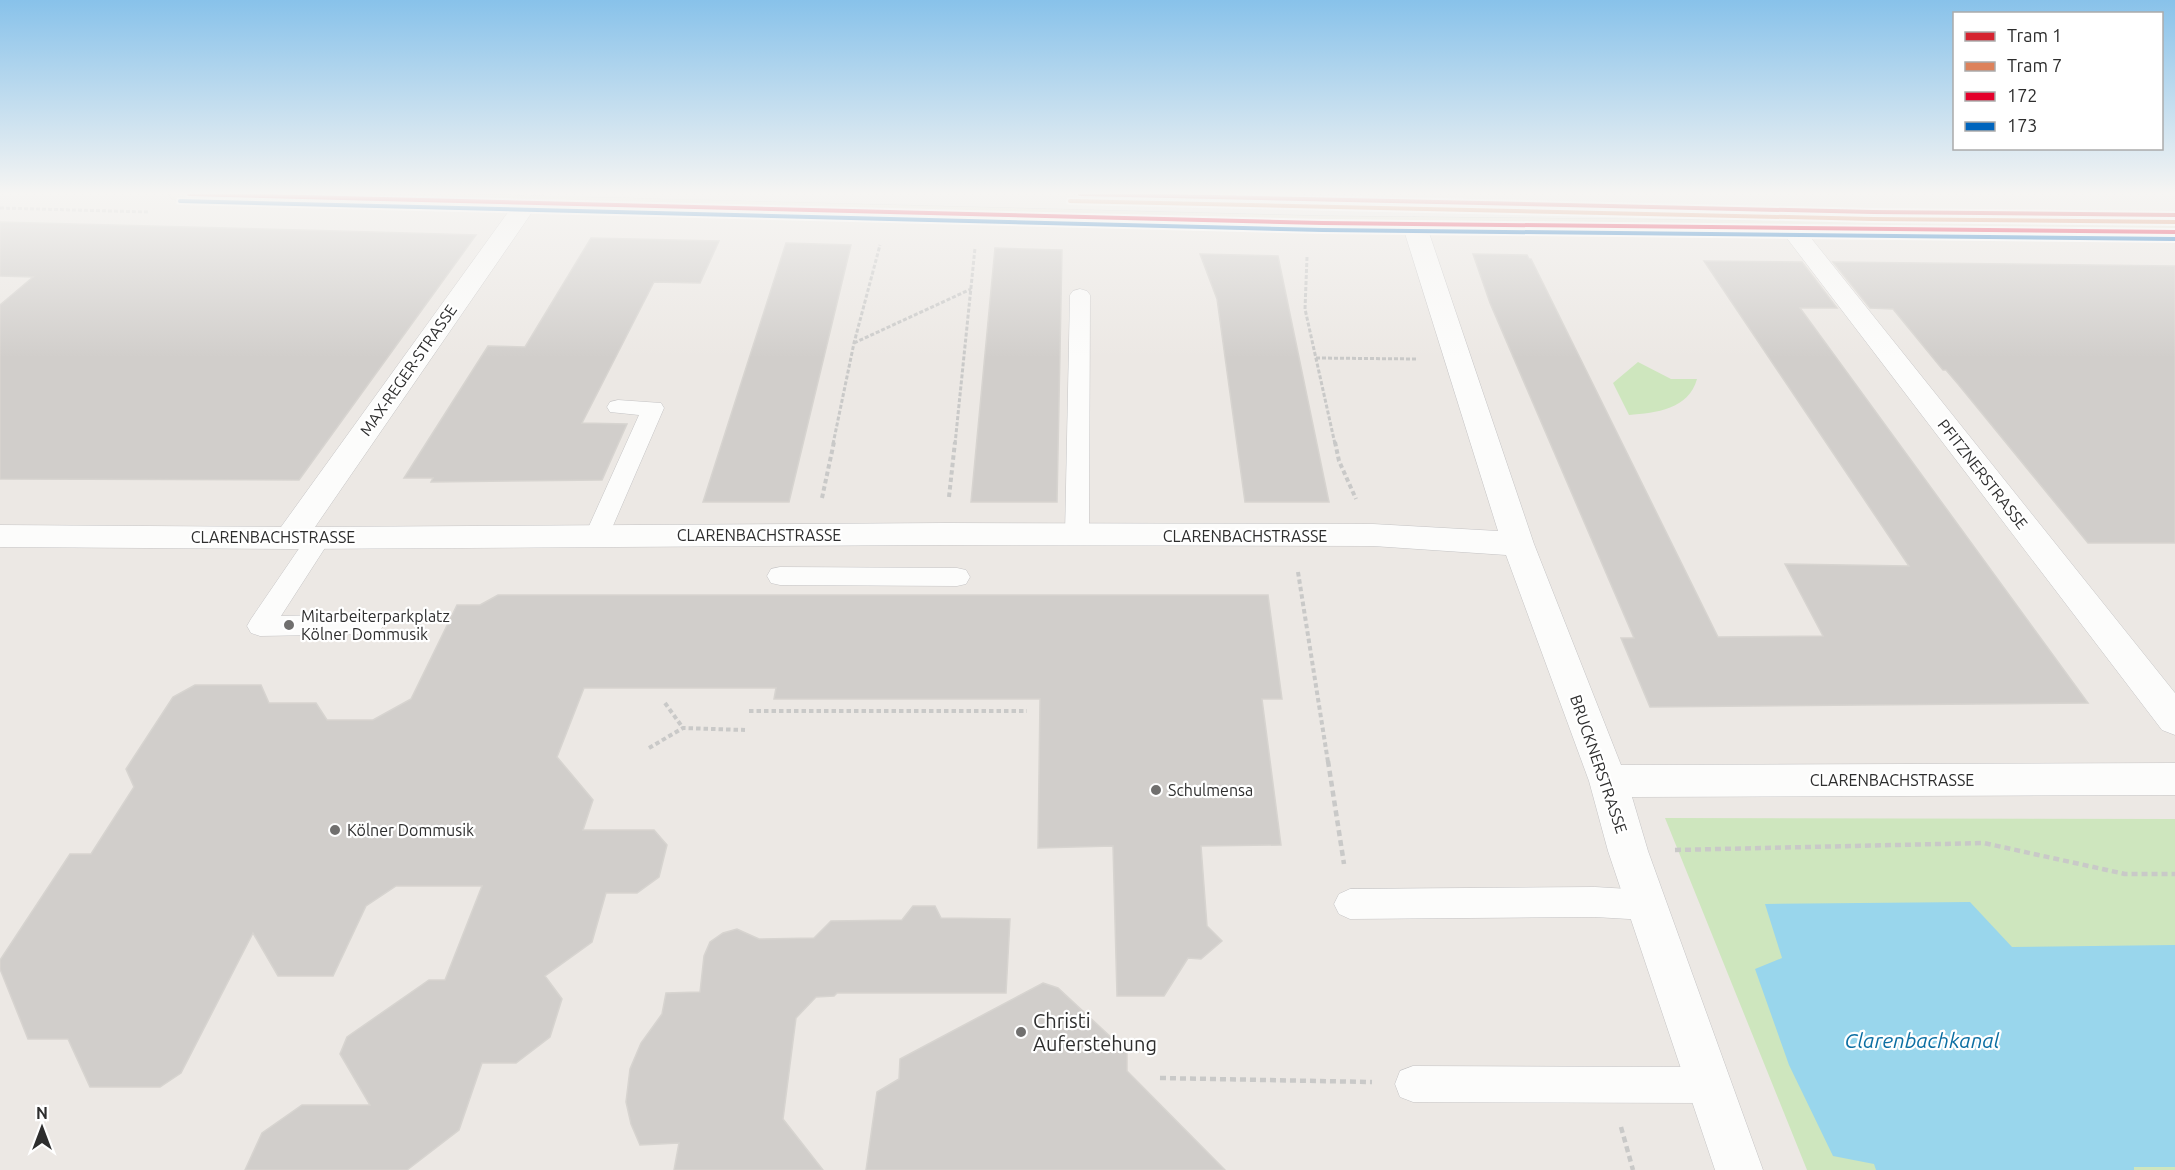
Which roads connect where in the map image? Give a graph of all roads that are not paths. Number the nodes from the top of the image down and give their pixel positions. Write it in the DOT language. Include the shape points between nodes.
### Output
graph roads {
  1 [pos="495,249"];
  2 [pos="1422,249"];
  3 [pos="1807,249"];
  4 [pos="1080,295"];
  5 [pos="618,407"];
  6 [pos="597,535"];
  7 [pos="1077,535"];
  8 [pos="0,536"];
  9 [pos="305,537"];
  10 [pos="1518,544"];
  11 [pos="780,576"];
  12 [pos="957,578"];
  13 [pos="371,624"];
  14 [pos="2175,720"];
  15 [pos="2175,779"];
  16 [pos="1608,781"];
  17 [pos="1350,904"];
  18 [pos="1646,905"];
  19 [pos="1413,1084"];
  20 [pos="1709,1085"];
  21 [pos="1739,1170"];
  1 -- 9 [label="street, MAX-REGER-STRASSE"];
  2 -- 10 [label="street, BRUCKNERSTRASSE"];
  3 -- 14 [label="street, PFITZNERSTRASSE"];
  4 -- 7 [label="lane"];
  5 -- 6 [label="lane" via="653,408"];
  6 -- 7 [label="street, CLARENBACHSTRASSE"];
  6 -- 9 [label="street, CLARENBACHSTRASSE"];
  7 -- 10 [label="street, CLARENBACHSTRASSE" via="1373,535"];
  8 -- 9 [label="street, CLARENBACHSTRASSE"];
  9 -- 13 [label="lane" via="260,626"];
  10 -- 16 [label="street, BRUCKNERSTRASSE"];
  11 -- 12 [label="lane"];
  15 -- 16 [label="street, CLARENBACHSTRASSE"];
  16 -- 18 [label="street, BRUCKNERSTRASSE"];
  17 -- 18 [label="lane"];
  18 -- 20 [label="street, BRUCKNERSTRASSE"];
  19 -- 20 [label="lane"];
  20 -- 21 [label="street, BRUCKNERSTRASSE"];
}
